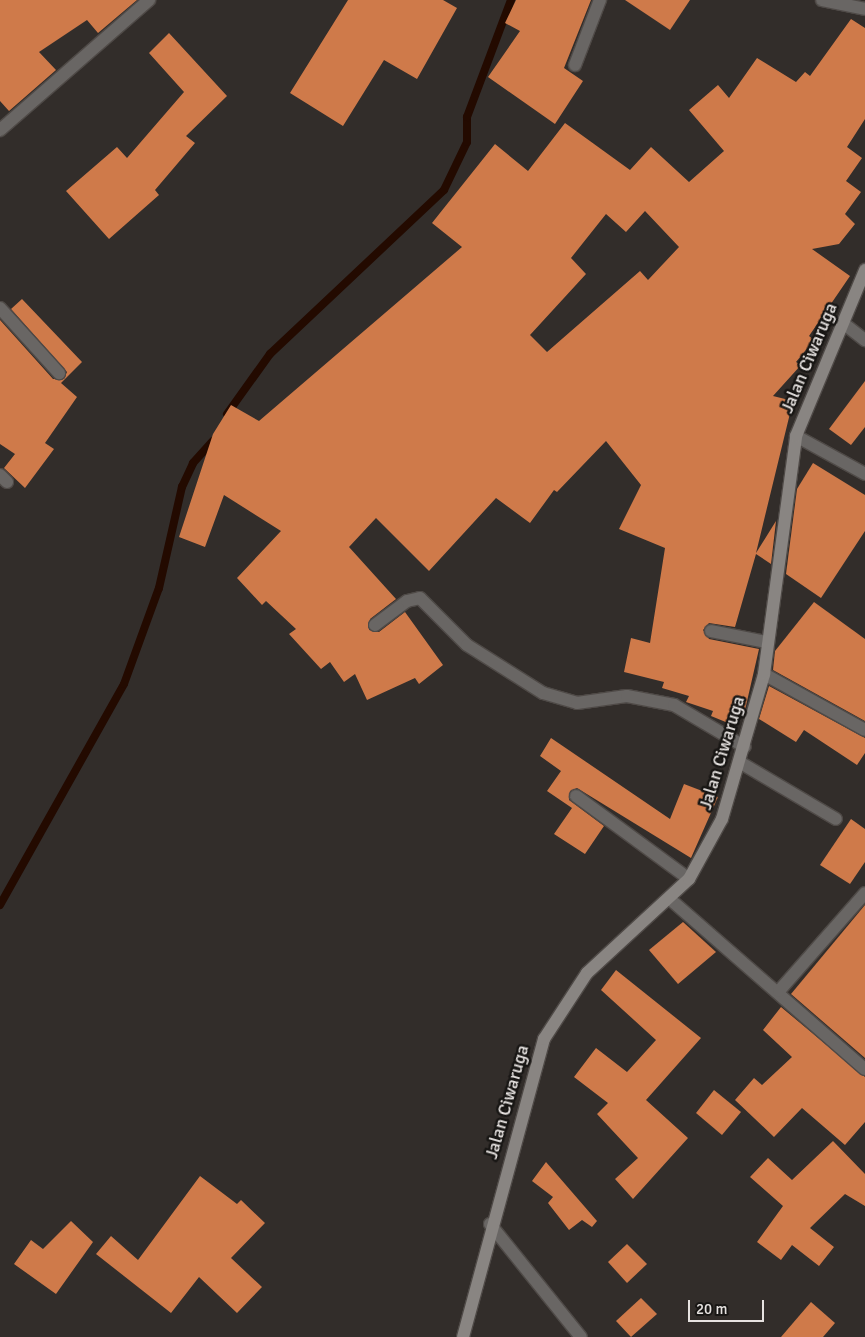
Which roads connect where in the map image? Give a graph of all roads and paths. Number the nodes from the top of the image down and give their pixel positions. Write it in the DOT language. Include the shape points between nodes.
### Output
graph roads {
  1 [pos="149,0"];
  2 [pos="600,0"];
  3 [pos="822,0"];
  4 [pos="865,9"];
  5 [pos="575,65"];
  6 [pos="0,130"];
  7 [pos="865,270"];
  8 [pos="0,308"];
  9 [pos="843,323"];
  10 [pos="865,340"];
  11 [pos="59,373"];
  12 [pos="796,436"];
  13 [pos="865,474"];
  14 [pos="375,625"];
  15 [pos="711,631"];
  16 [pos="766,642"];
  17 [pos="764,674"];
  18 [pos="865,730"];
  19 [pos="745,748"];
  20 [pos="741,763"];
  21 [pos="576,796"];
  22 [pos="836,819"];
  23 [pos="689,879"];
  24 [pos="865,893"];
  25 [pos="671,900"];
  26 [pos="779,991"];
  27 [pos="865,1069"];
  28 [pos="490,1224"];
  29 [pos="463,1337"];
  30 [pos="581,1337"];
  1 -- 6 [label="street"];
  2 -- 5 [label="street"];
  3 -- 4 [label="street"];
  7 -- 9 [label="street, Jalan Ciwaruga"];
  8 -- 11 [label="street"];
  9 -- 10 [label="street"];
  9 -- 12 [label="street, Jalan Ciwaruga"];
  12 -- 13 [label="street"];
  12 -- 16 [label="street, Jalan Ciwaruga"];
  14 -- 19 [label="street" via="407,601 420,598 467,645 543,694 577,703 627,696 659,701 693,714"];
  15 -- 16 [label="street"];
  16 -- 17 [label="street, Jalan Ciwaruga"];
  17 -- 18 [label="street"];
  17 -- 19 [label="street, Jalan Ciwaruga"];
  19 -- 20 [label="street, Jalan Ciwaruga"];
  20 -- 22 [label="street"];
  20 -- 23 [label="street, Jalan Ciwaruga" via="722,818"];
  21 -- 23 [label="street"];
  23 -- 25 [label="street, Jalan Ciwaruga"];
  24 -- 26 [label="street"];
  25 -- 26 [label="street"];
  25 -- 28 [label="street, Jalan Ciwaruga" via="587,973 544,1039"];
  26 -- 27 [label="street"];
  28 -- 29 [label="street, Jalan Ciwaruga"];
  28 -- 30 [label="street"];
}
